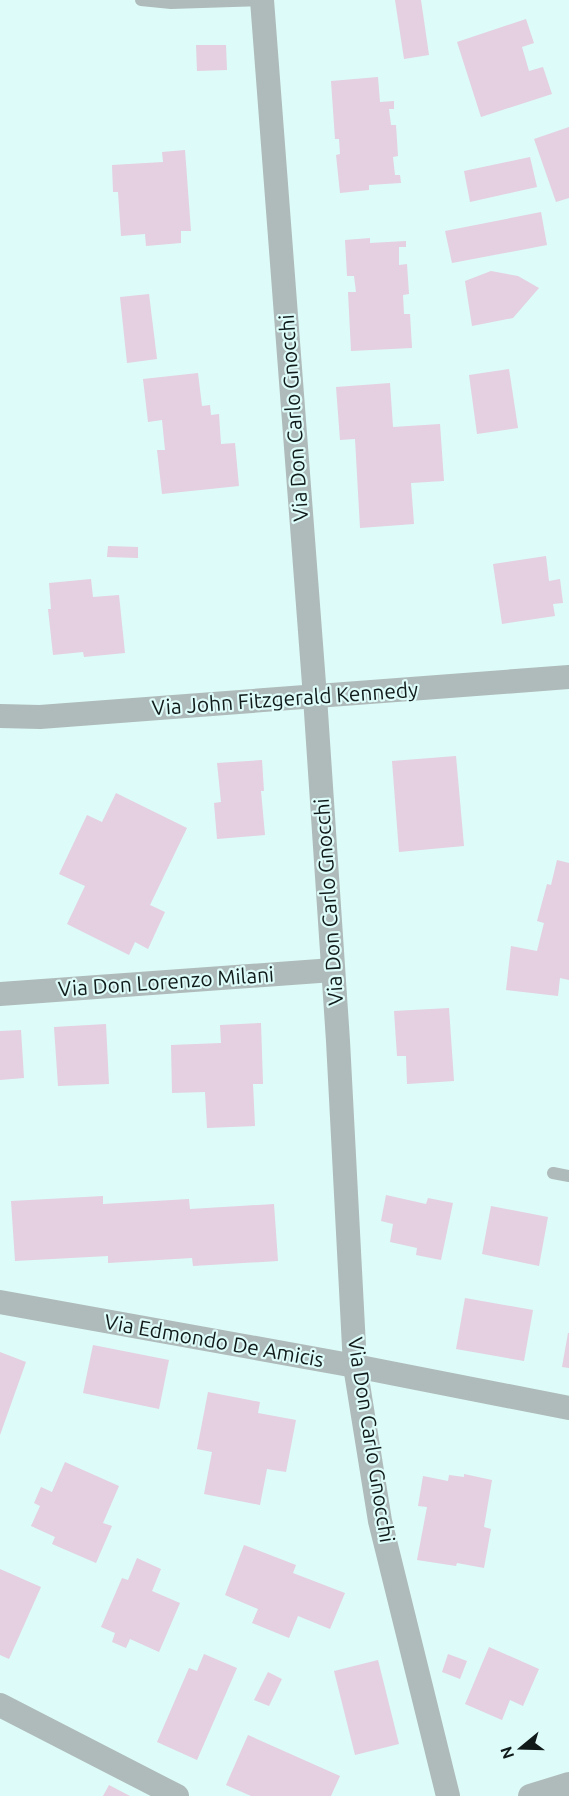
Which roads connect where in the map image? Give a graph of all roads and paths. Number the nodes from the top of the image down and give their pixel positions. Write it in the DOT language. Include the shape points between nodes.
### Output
graph roads {
  1 [pos="141,0"];
  2 [pos="262,0"];
  3 [pos="569,677"];
  4 [pos="315,696"];
  5 [pos="0,716"];
  6 [pos="333,970"];
  7 [pos="0,994"];
  8 [pos="554,1173"];
  9 [pos="569,1176"];
  10 [pos="0,1302"];
  11 [pos="355,1366"];
  12 [pos="569,1408"];
  13 [pos="0,1705"];
  14 [pos="569,1784"];
  15 [pos="177,1796"];
  16 [pos="448,1796"];
  17 [pos="530,1796"];
  1 -- 2 [label="lane"];
  2 -- 4 [label="street, Via Don Carlo Gnocchi"];
  3 -- 4 [label="street, Via John Fitzgerald Kennedy"];
  4 -- 5 [label="street, Via John Fitzgerald Kennedy" via="40,717"];
  4 -- 6 [label="street, Via Don Carlo Gnocchi"];
  6 -- 7 [label="street, Via Don Lorenzo Milani"];
  6 -- 11 [label="street, Via Don Carlo Gnocchi"];
  8 -- 9 [label="lane"];
  10 -- 11 [label="street, Via Edmondo De Amicis"];
  11 -- 12 [label="street, Via Edmondo De Amicis"];
  11 -- 16 [label="street, Via Don Carlo Gnocchi" via="380,1521"];
  13 -- 15 [label="street"];
  14 -- 17 [label="street"];
}
